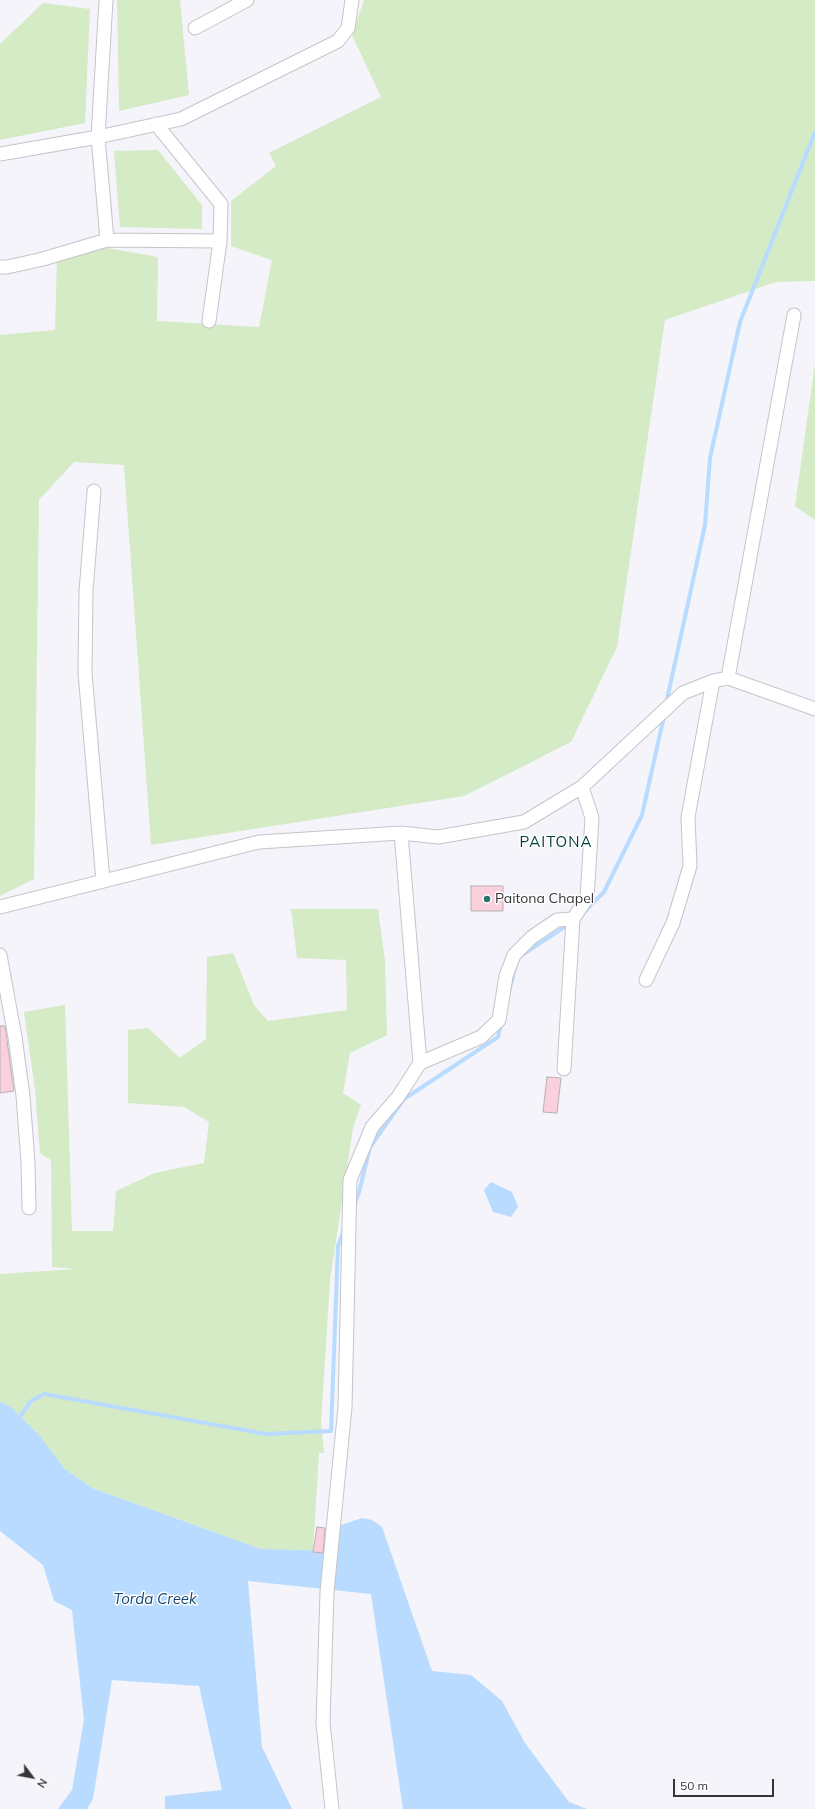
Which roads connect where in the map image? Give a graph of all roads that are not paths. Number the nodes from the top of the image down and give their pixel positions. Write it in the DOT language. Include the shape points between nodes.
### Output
graph roads {
  1 [pos="106,0"];
  2 [pos="247,0"];
  3 [pos="352,0"];
  4 [pos="195,28"];
  5 [pos="156,124"];
  6 [pos="98,137"];
  7 [pos="0,154"];
  8 [pos="107,240"];
  9 [pos="220,241"];
  10 [pos="0,267"];
  11 [pos="794,315"];
  12 [pos="209,322"];
  13 [pos="94,491"];
  14 [pos="728,678"];
  15 [pos="713,681"];
  16 [pos="815,709"];
  17 [pos="582,787"];
  18 [pos="401,833"];
  19 [pos="103,881"];
  20 [pos="0,907"];
  21 [pos="573,919"];
  22 [pos="0,955"];
  23 [pos="646,980"];
  24 [pos="420,1062"];
  25 [pos="564,1069"];
  26 [pos="29,1208"];
  27 [pos="332,1809"];
  1 -- 6 [label="street"];
  2 -- 4 [label="street"];
  3 -- 5 [label="street" via="348,28 338,42 181,119"];
  5 -- 6 [label="street"];
  5 -- 9 [label="street" via="221,204"];
  6 -- 7 [label="street"];
  6 -- 8 [label="street"];
  8 -- 9 [label="street"];
  8 -- 10 [label="street" via="43,259"];
  9 -- 12 [label="street"];
  11 -- 14 [label="street"];
  13 -- 19 [label="street" via="86,591 85,673"];
  14 -- 15 [label="street"];
  14 -- 16 [label="street"];
  15 -- 17 [label="street" via="683,693"];
  15 -- 23 [label="street" via="688,817 690,866 673,923"];
  17 -- 18 [label="street" via="524,822 438,837"];
  17 -- 21 [label="street" via="592,818 587,898"];
  18 -- 19 [label="street" via="259,842"];
  18 -- 24 [label="street"];
  19 -- 20 [label="street"];
  21 -- 24 [label="street" via="557,920 532,936 514,955 506,976 499,1020 481,1037"];
  21 -- 25 [label="street"];
  22 -- 26 [label="street" via="23,1096"];
  24 -- 27 [label="street" via="398,1098 372,1127 350,1180 344,1407 327,1592 323,1723"];
}
